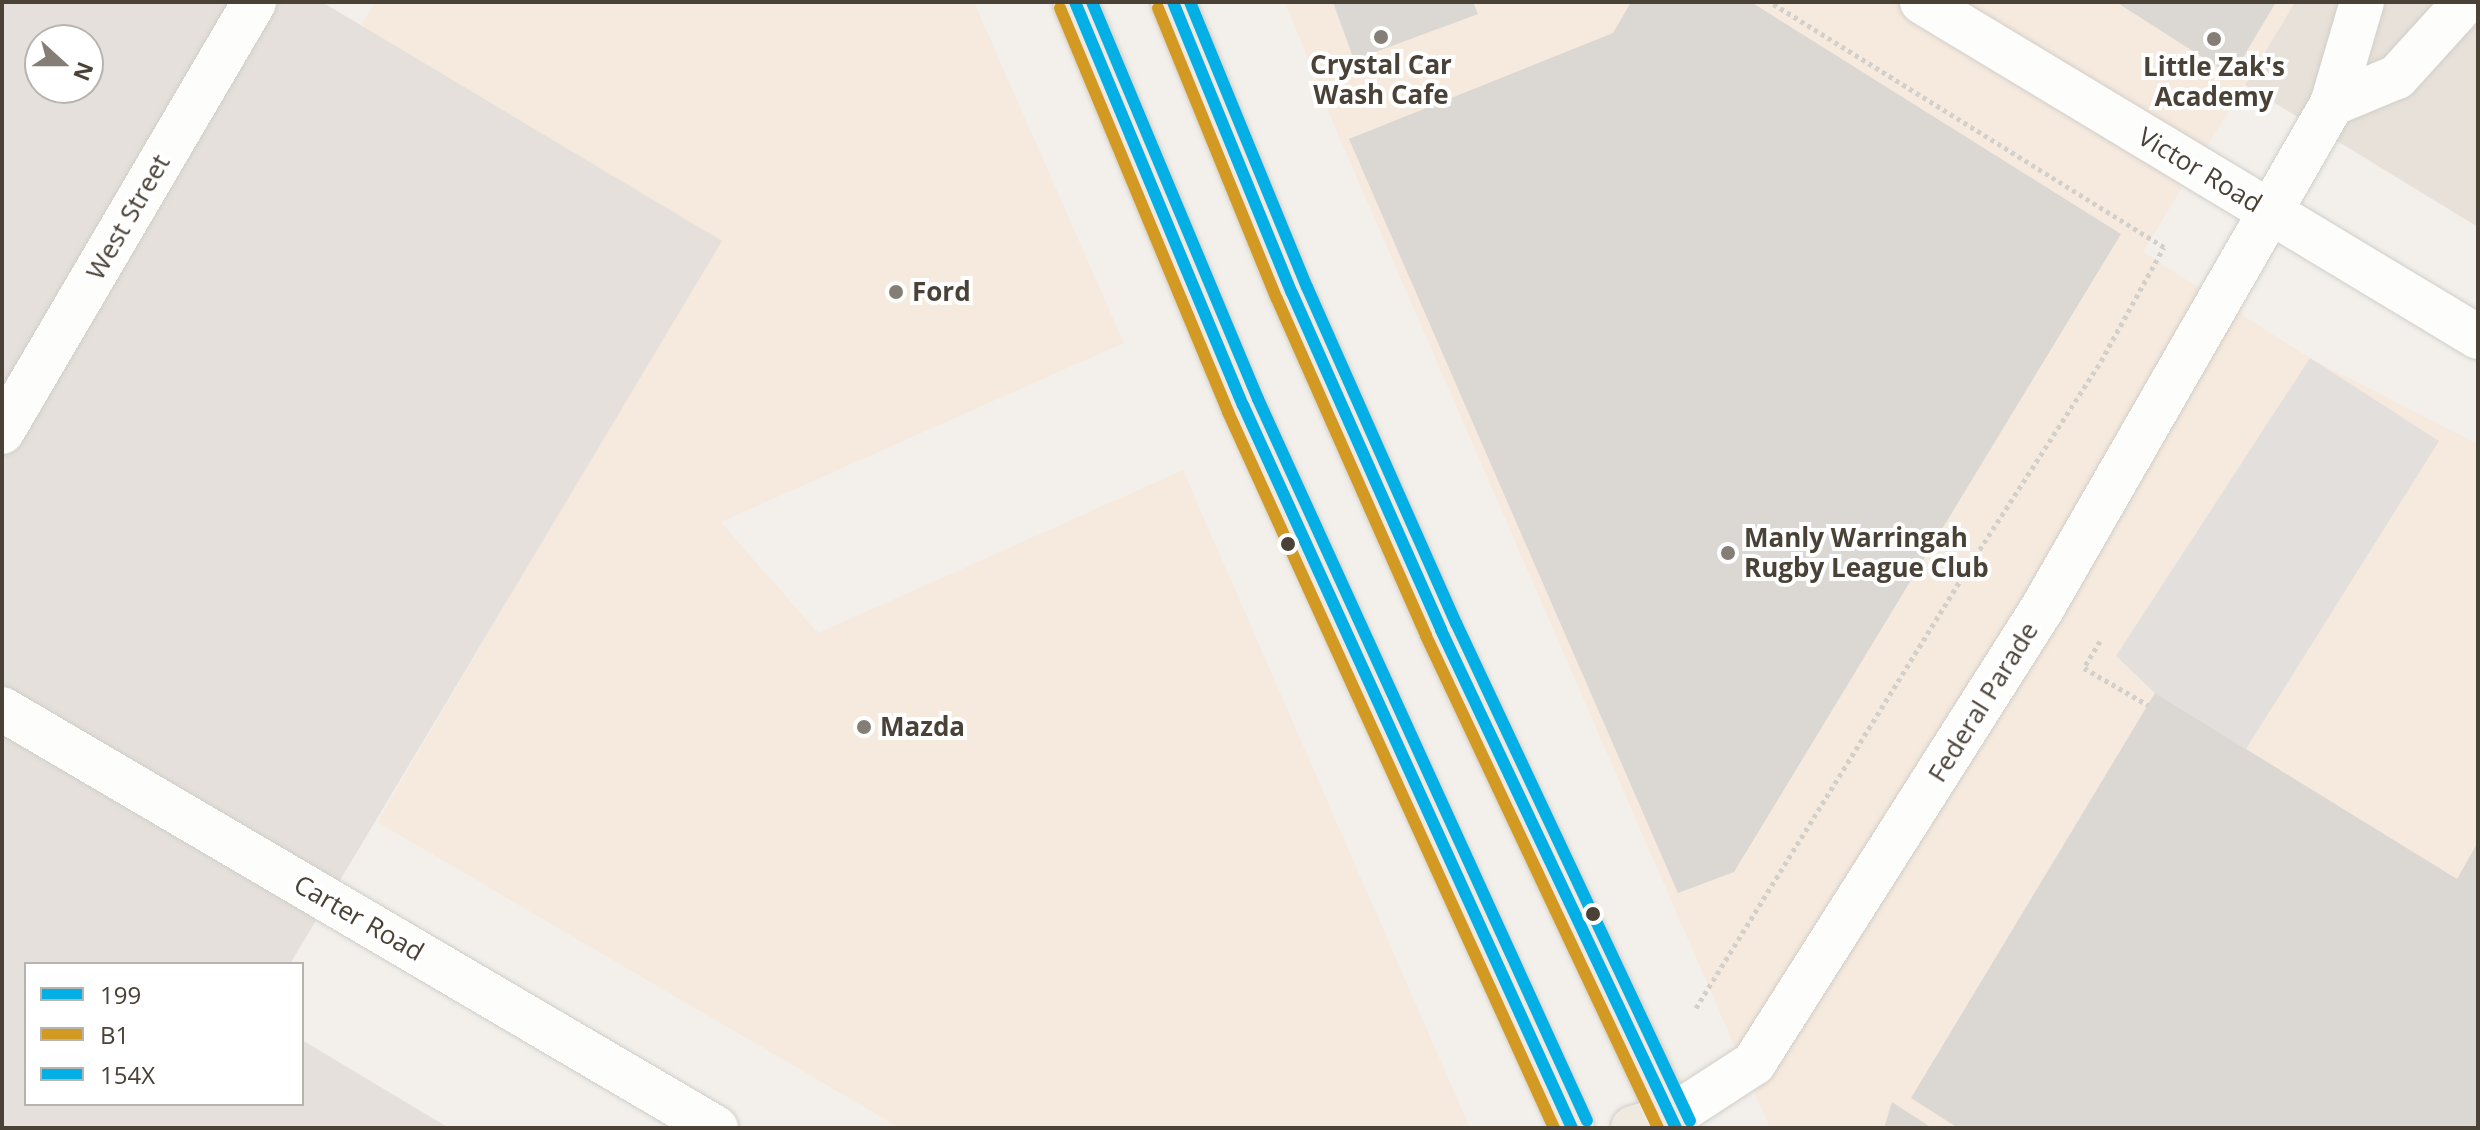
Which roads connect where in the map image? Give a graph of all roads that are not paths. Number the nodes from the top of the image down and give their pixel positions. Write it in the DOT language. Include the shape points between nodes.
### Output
graph roads {
  1 [pos="254,2"];
  2 [pos="1075,2"];
  3 [pos="1173,2"];
  4 [pos="1922,2"];
  5 [pos="2362,2"];
  6 [pos="2465,2"];
  7 [pos="2332,104"];
  8 [pos="2270,213"];
  9 [pos="2478,337"];
  10 [pos="2,432"];
  11 [pos="2,709"];
  12 [pos="1660,1124"];
  13 [pos="716,1128"];
  14 [pos="1572,1128"];
  1 -- 10 [label="street, West Street"];
  2 -- 14 [label="highway" via="1250,419"];
  3 -- 12 [label="highway" via="1292,293"];
  4 -- 8 [label="street, Victor Road"];
  5 -- 7 [label="street, Federal Parade"];
  6 -- 7 [label="street" via="2397,77"];
  7 -- 8 [label="street, Federal Parade"];
  8 -- 9 [label="street, Victor Road"];
  8 -- 12 [label="street, Federal Parade" via="2043,607 1754,1063"];
  11 -- 13 [label="street, Carter Road"];
}
